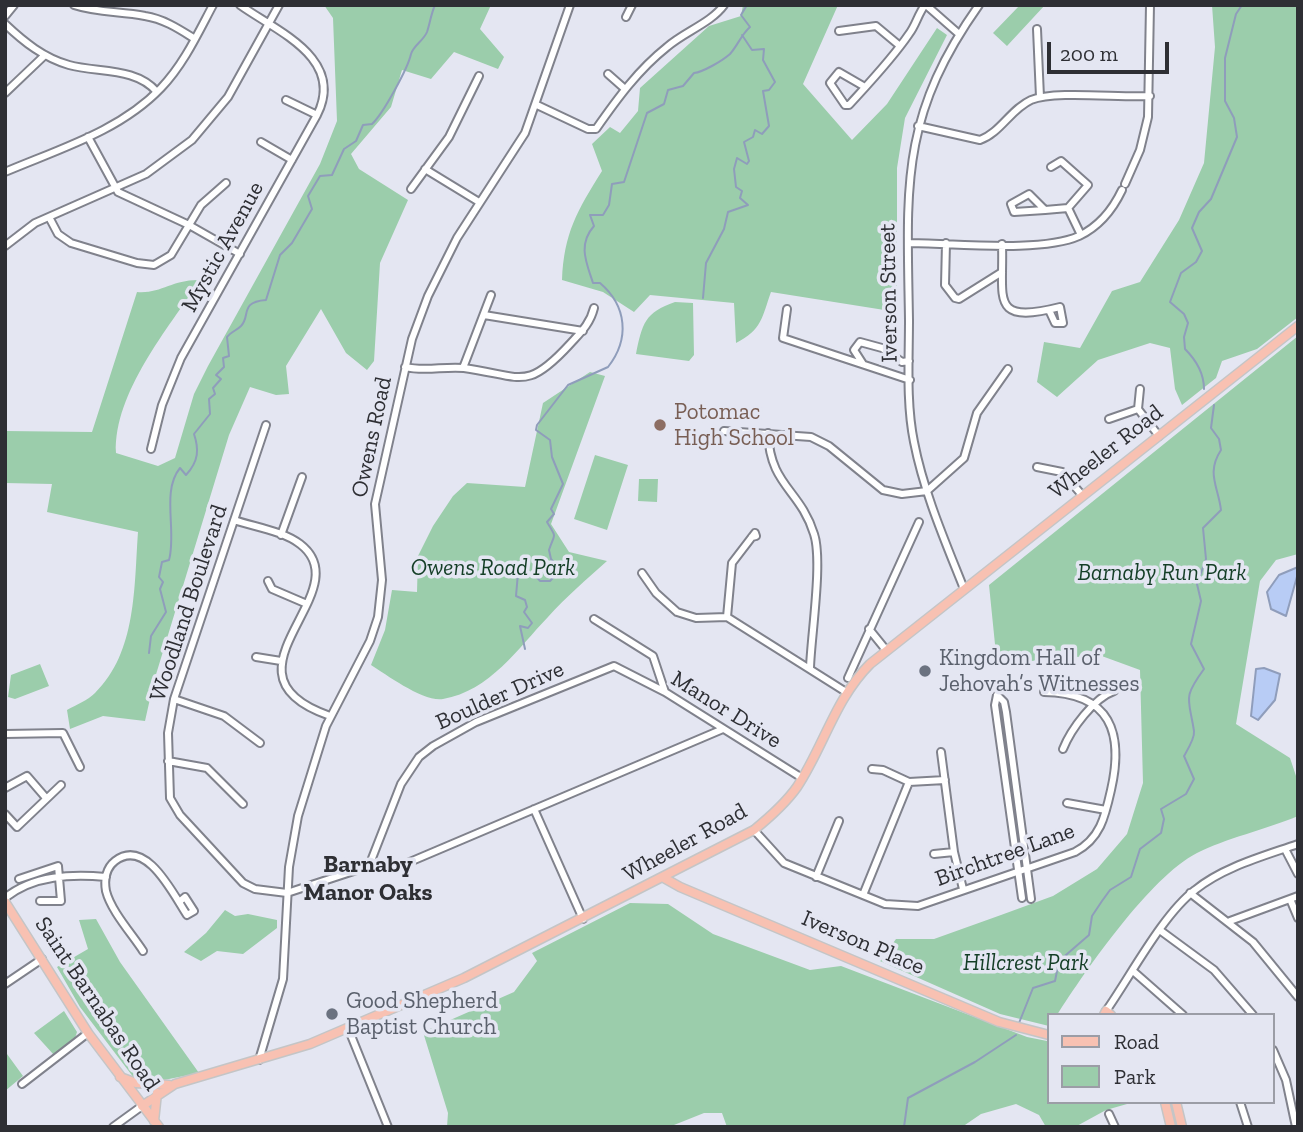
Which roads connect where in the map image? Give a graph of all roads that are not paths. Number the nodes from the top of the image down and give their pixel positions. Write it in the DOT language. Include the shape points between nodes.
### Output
graph roads {
  1 [pos="14,5"];
  2 [pos="74,5"];
  3 [pos="213,5"];
  4 [pos="240,5"];
  5 [pos="279,5"];
  6 [pos="570,5"];
  7 [pos="632,5"];
  8 [pos="724,5"];
  9 [pos="926,5"];
  10 [pos="979,5"];
  11 [pos="1150,5"];
  12 [pos="5,16"];
  13 [pos="626,17"];
  14 [pos="5,24"];
  15 [pos="270,26"];
  16 [pos="1037,29"];
  17 [pos="839,31"];
  18 [pos="959,34"];
  19 [pos="195,39"];
  20 [pos="900,46"];
  21 [pos="45,55"];
  22 [pos="608,74"];
  23 [pos="479,76"];
  24 [pos="865,88"];
  25 [pos="625,89"];
  26 [pos="157,92"];
  27 [pos="5,93"];
  28 [pos="1150,96"];
  29 [pos="1040,97"];
  30 [pos="286,100"];
  31 [pos="537,105"];
  32 [pos="317,115"];
  33 [pos="918,125"];
  34 [pos="88,136"];
  35 [pos="261,142"];
  36 [pos="292,160"];
  37 [pos="1051,167"];
  38 [pos="425,169"];
  39 [pos="5,172"];
  40 [pos="226,183"];
  41 [pos="114,189"];
  42 [pos="411,189"];
  43 [pos="479,202"];
  44 [pos="1068,208"];
  45 [pos="1045,210"];
  46 [pos="49,218"];
  47 [pos="189,225"];
  48 [pos="1081,235"];
  49 [pos="908,243"];
  50 [pos="947,243"];
  51 [pos="1002,244"];
  52 [pos="5,246"];
  53 [pos="240,254"];
  54 [pos="1002,272"];
  55 [pos="491,295"];
  56 [pos="594,308"];
  57 [pos="787,309"];
  58 [pos="1049,310"];
  59 [pos="484,315"];
  60 [pos="1298,326"];
  61 [pos="583,331"];
  62 [pos="909,361"];
  63 [pos="864,365"];
  64 [pos="405,367"];
  65 [pos="463,368"];
  66 [pos="1008,369"];
  67 [pos="909,380"];
  68 [pos="1140,389"];
  69 [pos="1138,410"];
  70 [pos="1109,419"];
  71 [pos="266,425"];
  72 [pos="724,431"];
  73 [pos="768,433"];
  74 [pos="1159,436"];
  75 [pos="150,450"];
  76 [pos="1037,467"];
  77 [pos="302,477"];
  78 [pos="927,491"];
  79 [pos="1082,495"];
  80 [pos="234,520"];
  81 [pos="919,522"];
  82 [pos="281,535"];
  83 [pos="752,537"];
  84 [pos="642,573"];
  85 [pos="268,581"];
  86 [pos="964,589"];
  87 [pos="307,604"];
  88 [pos="727,617"];
  89 [pos="594,619"];
  90 [pos="869,629"];
  91 [pos="886,650"];
  92 [pos="256,657"];
  93 [pos="281,661"];
  94 [pos="810,668"];
  95 [pos="630,673"];
  96 [pos="848,678"];
  97 [pos="1114,691"];
  98 [pos="665,692"];
  99 [pos="846,692"];
  100 [pos="1044,692"];
  101 [pos="174,699"];
  102 [pos="1095,706"];
  103 [pos="330,716"];
  104 [pos="723,729"];
  105 [pos="5,734"];
  106 [pos="260,743"];
  107 [pos="1063,749"];
  108 [pos="941,752"];
  109 [pos="168,761"];
  110 [pos="80,767"];
  111 [pos="872,769"];
  112 [pos="802,778"];
  113 [pos="945,780"];
  114 [pos="909,782"];
  115 [pos="61,785"];
  116 [pos="5,788"];
  117 [pos="46,798"];
  118 [pos="1067,803"];
  119 [pos="243,804"];
  120 [pos="534,809"];
  121 [pos="1106,810"];
  122 [pos="5,814"];
  123 [pos="839,821"];
  124 [pos="754,830"];
  125 [pos="1298,844"];
  126 [pos="1284,849"];
  127 [pos="954,852"];
  128 [pos="934,855"];
  129 [pos="369,866"];
  130 [pos="1027,870"];
  131 [pos="1018,873"];
  132 [pos="1298,874"];
  133 [pos="61,876"];
  134 [pos="106,877"];
  135 [pos="816,877"];
  136 [pos="19,878"];
  137 [pos="664,878"];
  138 [pos="963,889"];
  139 [pos="287,893"];
  140 [pos="1190,893"];
  141 [pos="863,895"];
  142 [pos="1298,896"];
  143 [pos="7,898"];
  144 [pos="1022,898"];
  145 [pos="1031,899"];
  146 [pos="1290,899"];
  147 [pos="40,901"];
  148 [pos="187,915"];
  149 [pos="1298,918"];
  150 [pos="583,919"];
  151 [pos="1230,921"];
  152 [pos="1161,930"];
  153 [pos="143,951"];
  154 [pos="42,959"];
  155 [pos="1133,971"];
  156 [pos="5,984"];
  157 [pos="1298,998"];
  158 [pos="1108,1013"];
  159 [pos="1182,1013"];
  160 [pos="1251,1013"];
  161 [pos="348,1028"];
  162 [pos="88,1033"];
  163 [pos="1048,1035"];
  164 [pos="1275,1055"];
  165 [pos="259,1060"];
  166 [pos="120,1077"];
  167 [pos="22,1084"];
  168 [pos="175,1084"];
  169 [pos="157,1093"];
  170 [pos="1165,1104"];
  171 [pos="1176,1104"];
  172 [pos="1241,1104"];
  173 [pos="142,1105"];
  174 [pos="1110,1114"];
  175 [pos="157,1124"];
  176 [pos="113,1127"];
  177 [pos="388,1127"];
  178 [pos="1115,1127"];
  179 [pos="1171,1127"];
  180 [pos="1182,1127"];
  181 [pos="1248,1127"];
  182 [pos="1296,1127"];
  1 -- 12 [label="street"];
  2 -- 19 [label="street" via="147,16"];
  3 -- 19 [label="street"];
  4 -- 15 [label="street"];
  5 -- 15 [label="street"];
  6 -- 31 [label="street, Owens Road"];
  7 -- 13 [label="street"];
  8 -- 25 [label="street" via="664,49"];
  9 -- 18 [label="street"];
  9 -- 20 [label="street"];
  10 -- 18 [label="street, Iverson Street"];
  11 -- 28 [label="street"];
  14 -- 21 [label="street"];
  15 -- 32 [label="street, Mystic Avenue" via="300,44 317,63 323,98"];
  15 -- 41 [label="street" via="228,97 197,135 146,174"];
  16 -- 29 [label="street"];
  17 -- 20 [label="street" via="876,26"];
  18 -- 33 [label="street, Iverson Street"];
  19 -- 26 [label="street"];
  20 -- 24 [label="street"];
  21 -- 26 [label="street" via="68,65 129,74"];
  21 -- 27 [label="street"];
  22 -- 25 [label="street"];
  23 -- 38 [label="street" via="458,122"];
  24 -- 24 [label="street" via="839,72 830,83 849,105"];
  25 -- 31 [label="street" via="596,129"];
  26 -- 34 [label="street" via="113,125"];
  28 -- 29 [label="street"];
  28 -- 48 [label="street" via="1144,138 1124,187 1111,210"];
  29 -- 33 [label="street" via="1020,106 983,139"];
  30 -- 32 [label="street"];
  31 -- 43 [label="street, Owens Road" via="514,153"];
  32 -- 36 [label="street, Mystic Avenue"];
  33 -- 49 [label="street, Iverson Street" via="909,178"];
  34 -- 39 [label="street"];
  34 -- 41 [label="street"];
  35 -- 36 [label="street"];
  36 -- 53 [label="street, Mystic Avenue"];
  37 -- 44 [label="street" via="1061,161 1088,184"];
  38 -- 42 [label="street"];
  38 -- 43 [label="street"];
  40 -- 47 [label="street" via="207,198"];
  41 -- 46 [label="street"];
  41 -- 47 [label="street"];
  43 -- 64 [label="street, Owens Road" via="428,296"];
  44 -- 45 [label="street"];
  44 -- 48 [label="street"];
  45 -- 45 [label="street" via="1016,212 1011,206 1029,194"];
  46 -- 47 [label="street" via="58,234 71,243 150,265 171,255"];
  46 -- 52 [label="street"];
  47 -- 53 [label="street"];
  48 -- 51 [label="street" via="1049,243"];
  49 -- 50 [label="street"];
  49 -- 62 [label="street, Iverson Street"];
  50 -- 51 [label="street"];
  50 -- 54 [label="street" via="945,285 955,298"];
  51 -- 54 [label="street"];
  53 -- 75 [label="street, Mystic Avenue" via="172,379"];
  54 -- 58 [label="street" via="1002,296 1012,311"];
  55 -- 59 [label="street"];
  56 -- 61 [label="street"];
  57 -- 63 [label="street" via="783,338"];
  59 -- 61 [label="street"];
  59 -- 65 [label="street"];
  60 -- 74 [label="main road, Wheeler Road"];
  61 -- 65 [label="street" via="550,367 532,376"];
  62 -- 63 [label="street" via="860,342 855,350"];
  62 -- 67 [label="street, Iverson Street"];
  63 -- 67 [label="street"];
  64 -- 65 [label="street" via="428,371"];
  64 -- 103 [label="street, Owens Road" via="375,504 382,580 378,617"];
  66 -- 78 [label="street" via="977,412 964,458"];
  67 -- 78 [label="street, Iverson Street" via="912,431"];
  68 -- 69 [label="street"];
  69 -- 70 [label="street"];
  69 -- 74 [label="street"];
  71 -- 80 [label="street, Woodland Boulevard"];
  72 -- 73 [label="street"];
  73 -- 78 [label="street" via="820,440 883,490 902,494"];
  73 -- 94 [label="street" via="773,469 807,514 817,544"];
  74 -- 79 [label="main road, Wheeler Road"];
  76 -- 79 [label="street" via="1062,472"];
  77 -- 82 [label="street"];
  78 -- 86 [label="street, Iverson Street"];
  79 -- 86 [label="main road, Wheeler Road"];
  80 -- 82 [label="street"];
  80 -- 101 [label="street, Woodland Boulevard"];
  81 -- 90 [label="street"];
  82 -- 87 [label="street" via="300,545 310,557 315,582"];
  83 -- 88 [label="street" via="733,563"];
  84 -- 88 [label="street" via="663,601 684,615"];
  85 -- 87 [label="street" via="272,589"];
  86 -- 91 [label="main road, Wheeler Road"];
  87 -- 93 [label="street"];
  88 -- 94 [label="street"];
  89 -- 98 [label="street" via="653,656"];
  90 -- 91 [label="street"];
  90 -- 96 [label="street"];
  91 -- 99 [label="main road, Wheeler Road"];
  92 -- 93 [label="street"];
  93 -- 103 [label="street" via="293,697"];
  94 -- 99 [label="street"];
  95 -- 98 [label="street, Manor Drive"];
  95 -- 129 [label="street, Boulder Drive" via="611,666 476,722 433,746 419,757 401,784"];
  97 -- 102 [label="street"];
  98 -- 104 [label="street, Manor Drive"];
  99 -- 112 [label="main road, Wheeler Road"];
  100 -- 102 [label="street" via="1072,694"];
  101 -- 106 [label="street" via="224,716"];
  101 -- 109 [label="street, Woodland Boulevard"];
  102 -- 107 [label="street"];
  102 -- 121 [label="street, Birchtree Lane" via="1110,724 1118,752"];
  103 -- 139 [label="street, Owens Road" via="298,816"];
  104 -- 112 [label="street, Manor Drive"];
  104 -- 120 [label="street, Woodland Boulevard"];
  105 -- 110 [label="street" via="63,733"];
  108 -- 113 [label="street"];
  109 -- 119 [label="street" via="207,768"];
  109 -- 139 [label="street, Woodland Boulevard" via="172,803 207,846 247,886"];
  111 -- 114 [label="street"];
  112 -- 124 [label="main road, Wheeler Road" via="780,807"];
  113 -- 114 [label="street"];
  113 -- 127 [label="street"];
  114 -- 141 [label="street"];
  115 -- 117 [label="street"];
  116 -- 117 [label="street" via="27,776"];
  117 -- 122 [label="street" via="17,827"];
  118 -- 121 [label="street"];
  120 -- 129 [label="street, Woodland Boulevard" via="405,864"];
  120 -- 150 [label="street"];
  121 -- 130 [label="street, Birchtree Lane" via="1098,832 1084,848"];
  123 -- 135 [label="street"];
  124 -- 135 [label="street, Birchtree Lane" via="779,860"];
  124 -- 137 [label="main road, Wheeler Road"];
  125 -- 126 [label="street"];
  126 -- 132 [label="street"];
  126 -- 140 [label="street" via="1220,874"];
  127 -- 128 [label="street"];
  127 -- 138 [label="street"];
  129 -- 139 [label="street, Woodland Boulevard"];
  130 -- 131 [label="street, Birchtree Lane"];
  130 -- 131 [label="street" via="1006,712 997,695"];
  130 -- 145 [label="street"];
  131 -- 138 [label="street, Birchtree Lane"];
  131 -- 144 [label="street"];
  133 -- 134 [label="street"];
  133 -- 136 [label="street" via="58,866"];
  133 -- 143 [label="street" via="24,886"];
  133 -- 147 [label="street" via="61,901"];
  134 -- 148 [label="street" via="115,861 137,855 155,870"];
  134 -- 153 [label="street" via="107,894"];
  135 -- 141 [label="street, Birchtree Lane"];
  137 -- 150 [label="main road, Wheeler Road"];
  137 -- 163 [label="main road, Iverson Place" via="989,1018"];
  138 -- 141 [label="street, Birchtree Lane" via="908,908"];
  139 -- 165 [label="street, Owens Road" via="283,979"];
  140 -- 151 [label="street"];
  140 -- 152 [label="street"];
  142 -- 146 [label="street"];
  143 -- 154 [label="main road, Saint Barnabas Road"];
  146 -- 149 [label="street"];
  146 -- 151 [label="street"];
  150 -- 161 [label="main road, Wheeler Road"];
  151 -- 157 [label="street" via="1264,954"];
  152 -- 155 [label="street"];
  152 -- 160 [label="street" via="1214,970"];
  154 -- 156 [label="street"];
  154 -- 162 [label="main road, Saint Barnabas Road"];
  155 -- 158 [label="street"];
  155 -- 159 [label="street"];
  161 -- 165 [label="main road, Wheeler Road"];
  161 -- 177 [label="street"];
  162 -- 166 [label="main road, Saint Barnabas Road"];
  162 -- 167 [label="street"];
  164 -- 182 [label="street"];
  165 -- 168 [label="main road, Wheeler Road"];
  166 -- 168 [label="main road" via="136,1083"];
  166 -- 173 [label="main road, Saint Barnabas Road"];
  168 -- 169 [label="main road, Wheeler Road"];
  169 -- 173 [label="main road, Wheeler Road"];
  169 -- 175 [label="main road"];
  170 -- 179 [label="main road"];
  171 -- 180 [label="main road"];
  172 -- 181 [label="street"];
  173 -- 175 [label="main road, Saint Barnabas Road"];
  173 -- 176 [label="street"];
  174 -- 178 [label="street"];
}
